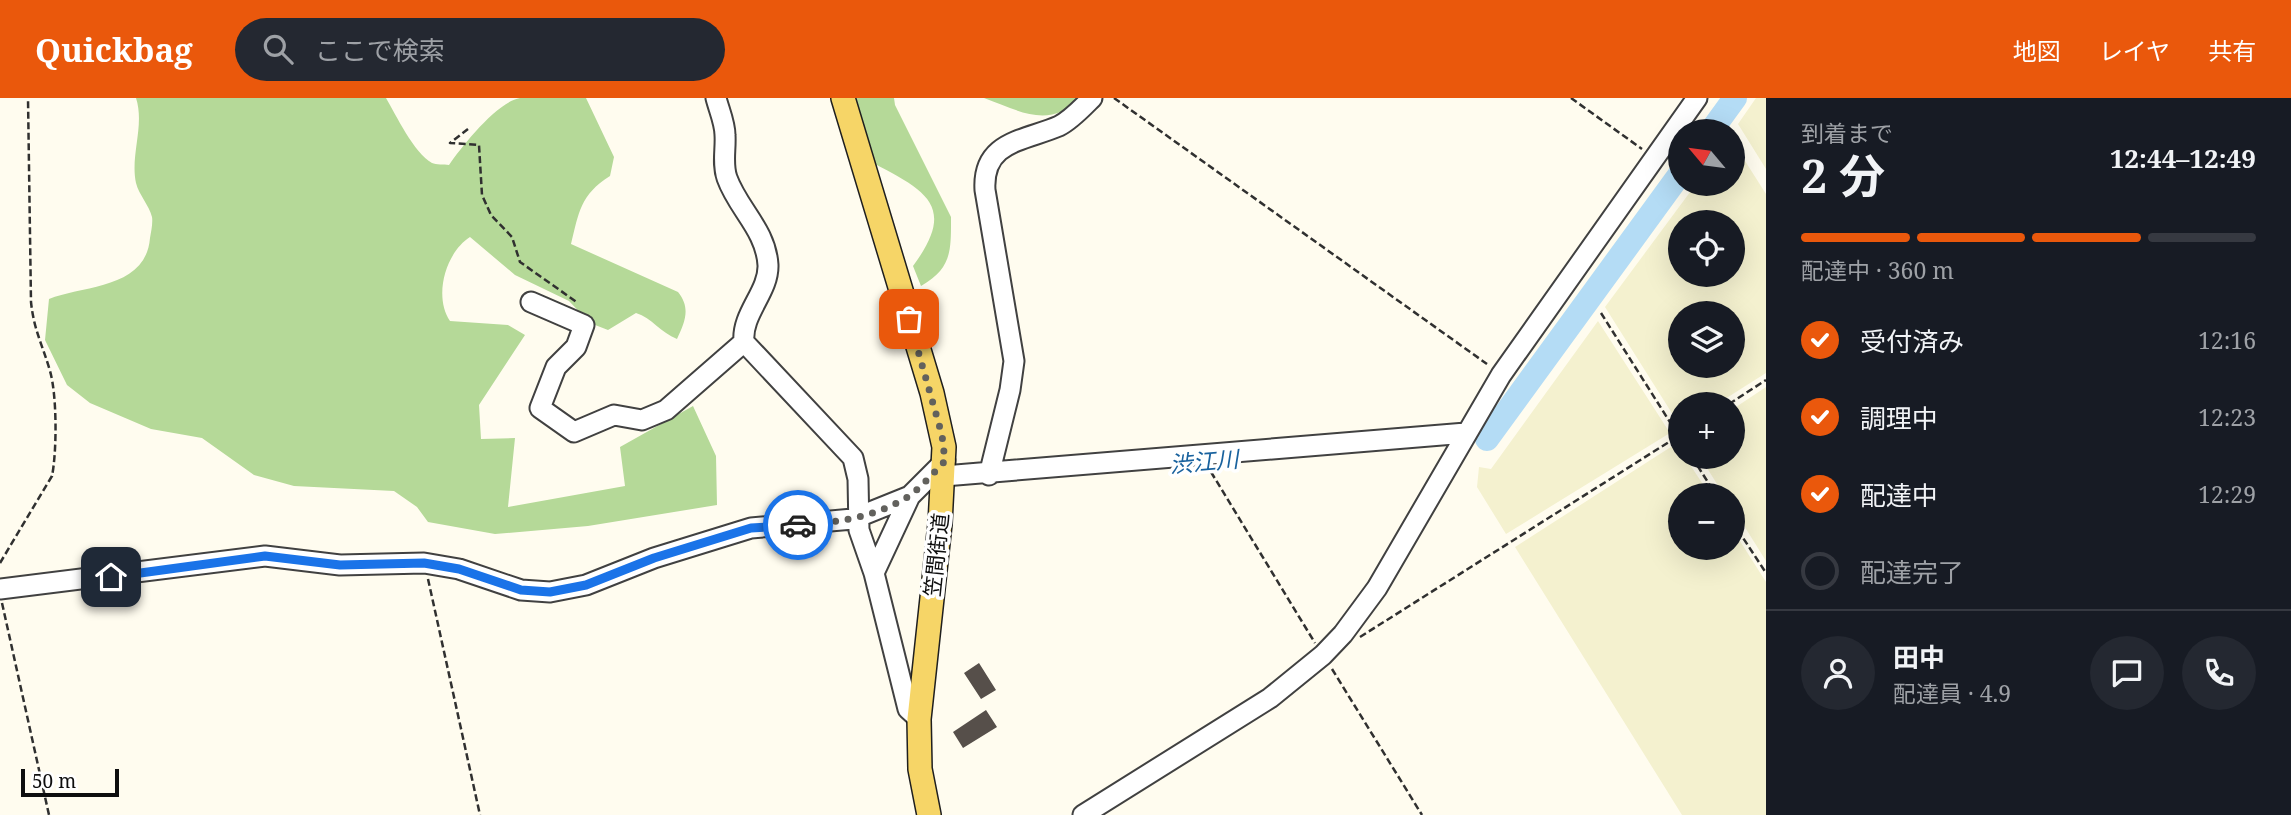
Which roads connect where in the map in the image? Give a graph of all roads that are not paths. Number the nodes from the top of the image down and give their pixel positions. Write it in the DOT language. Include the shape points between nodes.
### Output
graph roads {
  1 [pos="716,98"];
  2 [pos="843,98"];
  3 [pos="1092,98"];
  4 [pos="1697,98"];
  5 [pos="531,303"];
  6 [pos="744,342"];
  7 [pos="1466,433"];
  8 [pos="945,469"];
  9 [pos="989,475"];
  10 [pos="910,496"];
  11 [pos="860,516"];
  12 [pos="874,573"];
  13 [pos="0,589"];
  14 [pos="919,719"];
  15 [pos="929,815"];
  16 [pos="1083,815"];
  1 -- 6 [label="street" via="725,133 726,176 759,230 768,265"];
  2 -- 8 [label="main road, 笠間街道" via="932,393"];
  3 -- 9 [label="street" via="1060,125 1004,146 986,170 985,190 1014,371"];
  4 -- 7 [label="street" via="1501,374"];
  5 -- 6 [label="street" via="582,323 581,338 560,361 540,408 574,432 614,415 642,419 666,410"];
  6 -- 11 [label="street" via="853,458"];
  7 -- 9 [label="street"];
  7 -- 16 [label="street" via="1382,580 1323,655 1270,698"];
  8 -- 9 [label="street"];
  8 -- 10 [label="street"];
  8 -- 14 [label="main road, 笠間街道"];
  10 -- 11 [label="street"];
  10 -- 12 [label="street"];
  11 -- 12 [label="street" via="859,530"];
  11 -- 13 [label="street" via="826,524 751,528 586,585 550,592 521,590 470,572 424,563 340,565 265,556"];
  12 -- 14 [label="street" via="908,709"];
  14 -- 15 [label="main road, 笠間街道" via="920,769"];
}
